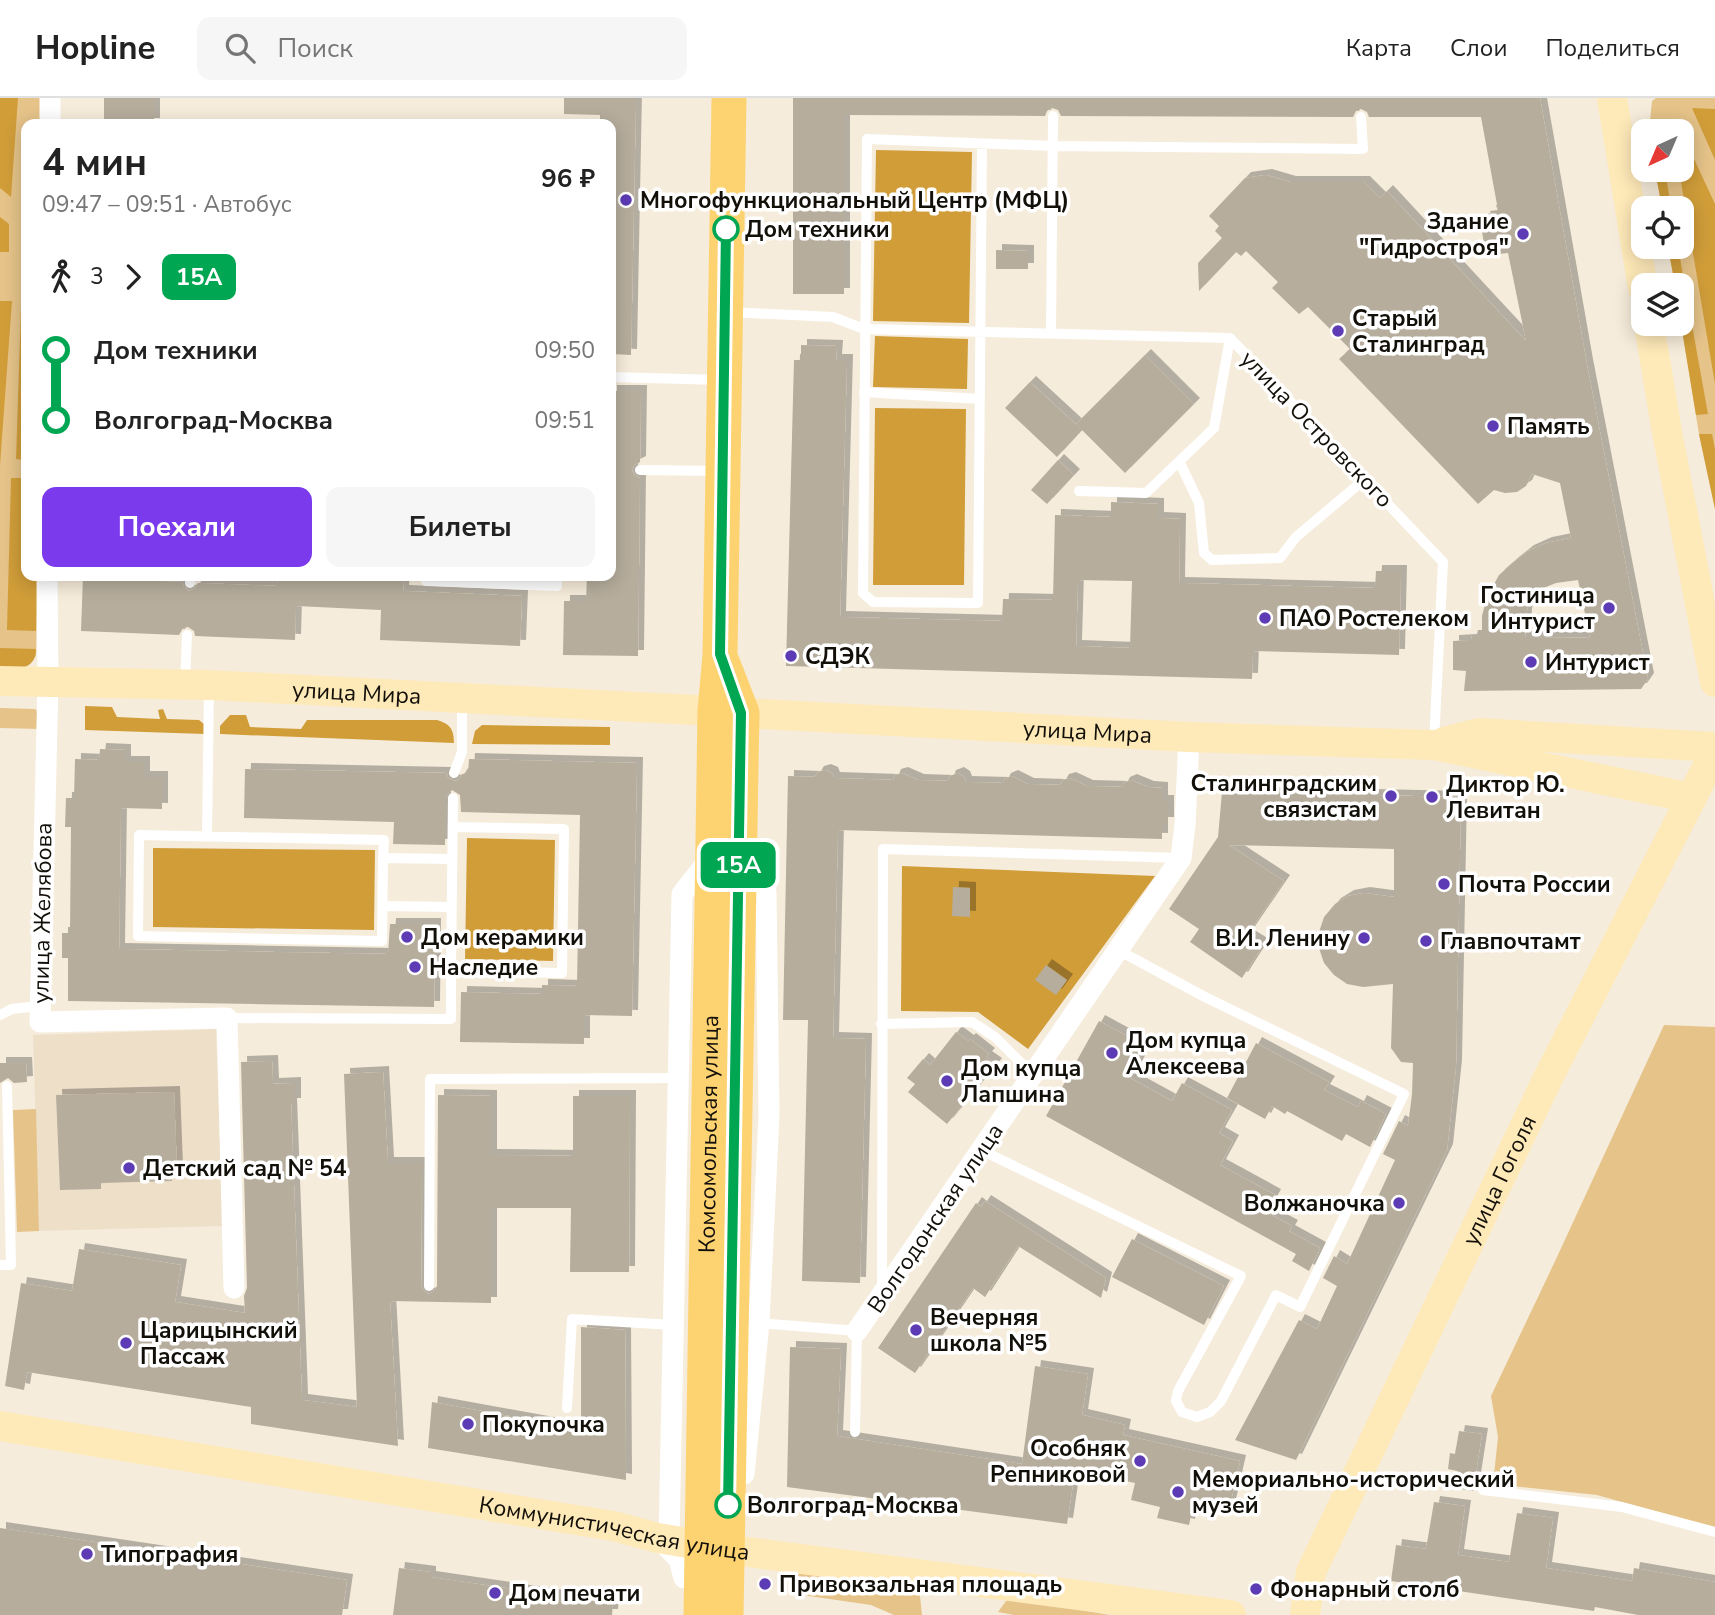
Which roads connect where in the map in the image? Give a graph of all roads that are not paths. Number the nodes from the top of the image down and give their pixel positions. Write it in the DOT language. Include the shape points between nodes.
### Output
graph roads {
  1 [pos="50,98"];
  2 [pos="729,98"];
  3 [pos="1612,98"];
  4 [pos="1054,116"];
  5 [pos="1362,117"];
  6 [pos="50,119"];
  7 [pos="982,144"];
  8 [pos="1053,146"];
  9 [pos="1641,273"];
  10 [pos="724,312"];
  11 [pos="864,329"];
  12 [pos="981,331"];
  13 [pos="1051,333"];
  14 [pos="1651,336"];
  15 [pos="1230,338"];
  16 [pos="616,377"];
  17 [pos="724,380"];
  18 [pos="864,392"];
  19 [pos="980,399"];
  20 [pos="1180,463"];
  21 [pos="640,470"];
  22 [pos="722,472"];
  23 [pos="1365,479"];
  24 [pos="1079,491"];
  25 [pos="47,581"];
  26 [pos="426,581"];
  27 [pos="558,581"];
  28 [pos="187,635"];
  29 [pos="0,681"];
  30 [pos="48,682"];
  31 [pos="1715,682"];
  32 [pos="197,685"];
  33 [pos="462,697"];
  34 [pos="728,712"];
  35 [pos="1189,737"];
  36 [pos="1434,745"];
  37 [pos="1715,750"];
  38 [pos="454,774"];
  39 [pos="453,798"];
  40 [pos="1692,798"];
  41 [pos="453,827"];
  42 [pos="207,836"];
  43 [pos="726,853"];
  44 [pos="383,858"];
  45 [pos="1181,858"];
  46 [pos="452,859"];
  47 [pos="383,906"];
  48 [pos="452,907"];
  49 [pos="724,922"];
  50 [pos="260,939"];
  51 [pos="1118,950"];
  52 [pos="261,952"];
  53 [pos="452,971"];
  54 [pos="262,1004"];
  55 [pos="39,1006"];
  56 [pos="0,1015"];
  57 [pos="228,1018"];
  58 [pos="262,1018"];
  59 [pos="881,1024"];
  60 [pos="1033,1075"];
  61 [pos="679,1078"];
  62 [pos="7,1086"];
  63 [pos="981,1150"];
  64 [pos="0,1265"];
  65 [pos="429,1286"];
  66 [pos="234,1288"];
  67 [pos="883,1294"];
  68 [pos="759,1322"];
  69 [pos="674,1325"];
  70 [pos="857,1331"];
  71 [pos="567,1408"];
  72 [pos="0,1426"];
  73 [pos="855,1432"];
  74 [pos="1483,1490"];
  75 [pos="1715,1532"];
  76 [pos="664,1539"];
  77 [pos="727,1549"];
  78 [pos="684,1578"];
  79 [pos="684,1615"];
  80 [pos="701,1615"];
  81 [pos="726,1615"];
  82 [pos="740,1615"];
  83 [pos="1231,1615"];
  84 [pos="1305,1615"];
  1 -- 6 [label="street"];
  2 -- 10 [label="main road, Комсомольская улица"];
  3 -- 9 [label="street"];
  4 -- 8 [label="lane"];
  5 -- 8 [label="lane" via="1363,149"];
  7 -- 8 [label="lane"];
  7 -- 11 [label="lane" via="867,139"];
  7 -- 12 [label="lane"];
  8 -- 13 [label="lane"];
  10 -- 11 [label="lane, улица Островского" via="833,317"];
  10 -- 17 [label="main road, Комсомольская улица"];
  11 -- 12 [label="lane, улица Островского"];
  11 -- 18 [label="lane"];
  12 -- 13 [label="lane, улица Островского"];
  12 -- 19 [label="lane"];
  13 -- 15 [label="lane, улица Островского"];
  14 -- 31 [label="street"];
  15 -- 20 [label="lane" via="1214,428"];
  15 -- 23 [label="lane, улица Островского"];
  16 -- 17 [label="lane"];
  17 -- 22 [label="main road, Комсомольская улица"];
  18 -- 19 [label="lane"];
  18 -- 19 [label="lane" via="863,593 873,602 978,603"];
  20 -- 23 [label="lane" via="1199,503 1204,553 1212,560 1280,558 1296,537"];
  20 -- 24 [label="lane" via="1146,493"];
  21 -- 22 [label="lane"];
  22 -- 34 [label="main road, Комсомольская улица" via="720,654"];
  23 -- 36 [label="lane, улица Островского" via="1443,562"];
  25 -- 30 [label="street, улица Желябова"];
  26 -- 27 [label="lane" via="557,586"];
  28 -- 32 [label="lane"];
  29 -- 30 [label="street, улица Мира"];
  30 -- 32 [label="street, улица Мира"];
  30 -- 55 [label="street, улица Желябова"];
  32 -- 33 [label="street, улица Мира"];
  32 -- 42 [label="lane"];
  33 -- 34 [label="street, улица Мира"];
  33 -- 38 [label="lane" via="462,752"];
  34 -- 35 [label="street, улица Мира"];
  34 -- 43 [label="main road, Комсомольская улица"];
  35 -- 36 [label="street, улица Мира"];
  35 -- 45 [label="street, Волгодонская улица"];
  36 -- 37 [label="street, улица Мира" via="1479,733"];
  36 -- 40 [label="street, улица Мира"];
  37 -- 40 [label="street, улица Гоголя"];
  39 -- 41 [label="lane"];
  40 -- 84 [label="street, улица Гоголя" via="1548,1078 1311,1572"];
  41 -- 46 [label="lane"];
  41 -- 53 [label="lane" via="564,829 562,973"];
  42 -- 44 [label="lane" via="384,840"];
  42 -- 50 [label="lane" via="139,835 138,936"];
  43 -- 49 [label="main road, Комсомольская улица"];
  43 -- 61 [label="street" via="682,894"];
  43 -- 68 [label="street" via="766,892 769,1131"];
  44 -- 46 [label="lane"];
  44 -- 47 [label="lane"];
  45 -- 51 [label="street, Волгодонская улица"];
  45 -- 59 [label="lane" via="883,849"];
  46 -- 48 [label="lane"];
  47 -- 48 [label="lane"];
  47 -- 50 [label="lane" via="382,941"];
  48 -- 53 [label="lane"];
  49 -- 80 [label="main road, Комсомольская улица"];
  49 -- 81 [label="main road, Комсомольская улица"];
  50 -- 52 [label="lane"];
  51 -- 60 [label="street, Волгодонская улица"];
  51 -- 63 [label="lane" via="1404,1094 1300,1307 1276,1294 1221,1402 1197,1418 1182,1412 1176,1401 1178,1391 1241,1276"];
  53 -- 58 [label="lane" via="451,1019"];
  54 -- 58 [label="lane"];
  55 -- 56 [label="lane"];
  55 -- 57 [label="street, улица Желябова" via="40,1022"];
  57 -- 58 [label="lane"];
  57 -- 66 [label="street"];
  59 -- 60 [label="lane" via="972,1022 995,1037"];
  59 -- 67 [label="lane"];
  60 -- 63 [label="street, Волгодонская улица"];
  61 -- 65 [label="lane" via="430,1079"];
  61 -- 69 [label="street"];
  62 -- 64 [label="lane" via="10,1265"];
  63 -- 67 [label="street, Волгодонская улица"];
  67 -- 70 [label="street, Волгодонская улица"];
  68 -- 70 [label="lane"];
  68 -- 77 [label="street"];
  69 -- 71 [label="lane" via="572,1319"];
  69 -- 76 [label="street"];
  70 -- 73 [label="lane"];
  72 -- 76 [label="street, Коммунистическая улица" via="613,1526"];
  74 -- 75 [label="lane" via="1622,1507"];
  76 -- 77 [label="street, Коммунистическая улица"];
  76 -- 78 [label="street" via="679,1559"];
  77 -- 78 [label="street" via="701,1555"];
  77 -- 82 [label="street"];
  77 -- 83 [label="street, Коммунистическая улица"];
  78 -- 79 [label="street"];
}
